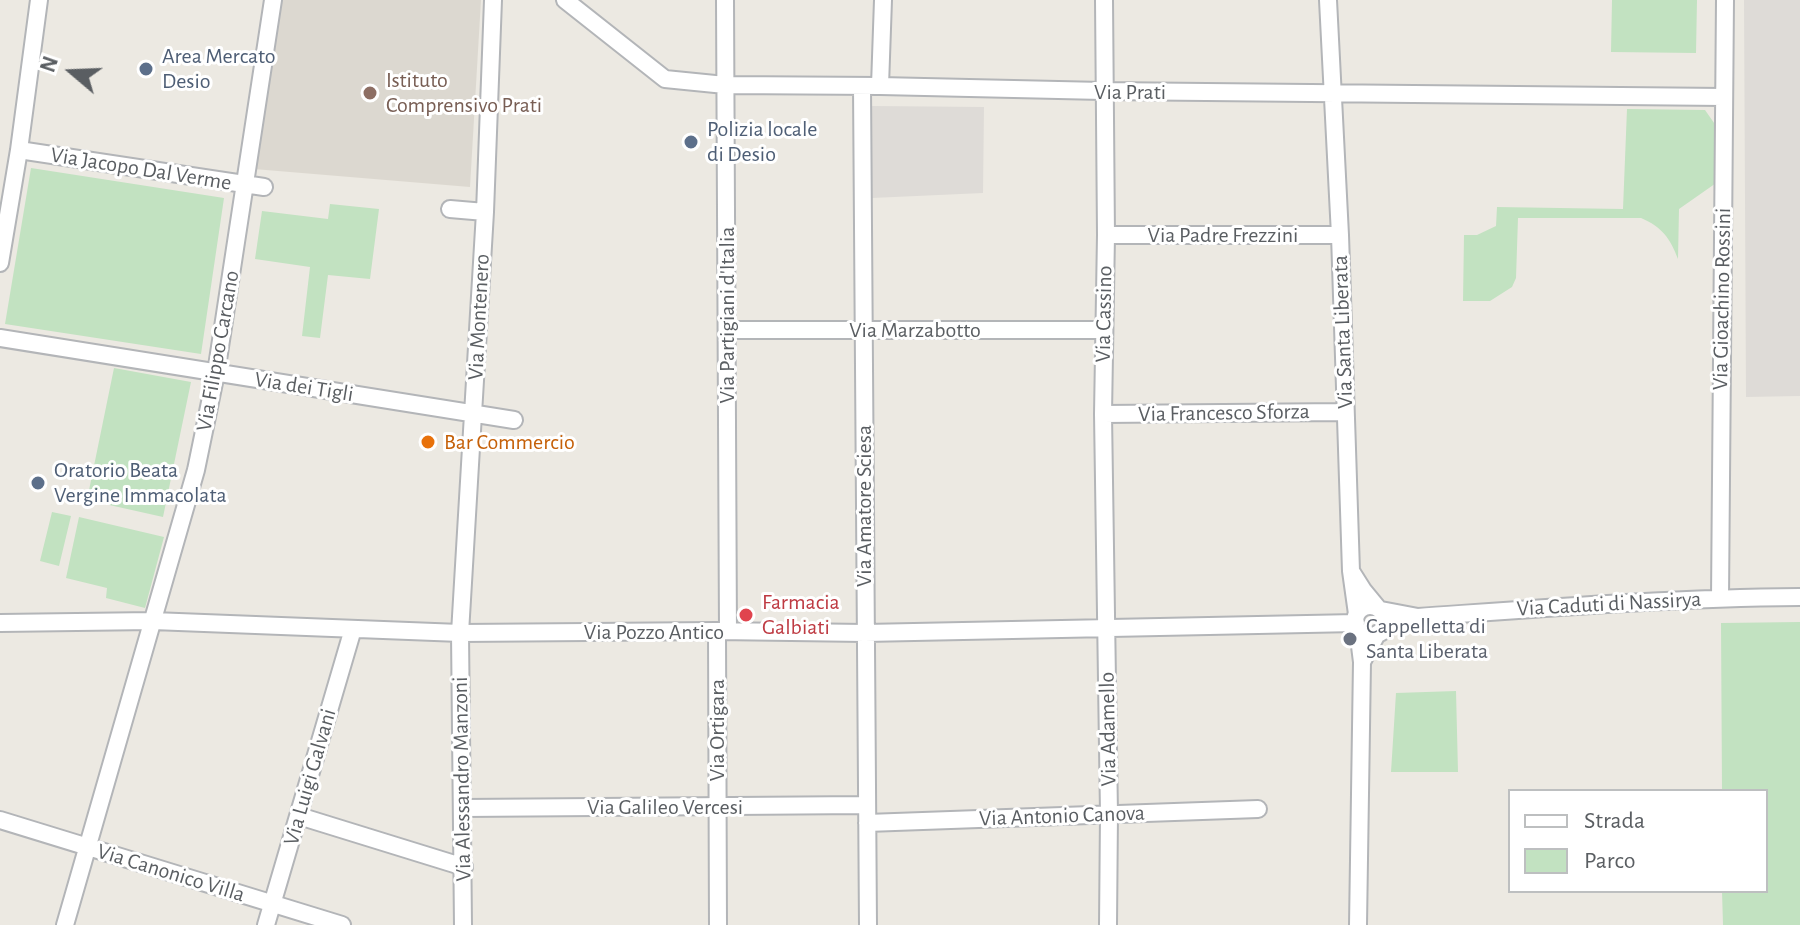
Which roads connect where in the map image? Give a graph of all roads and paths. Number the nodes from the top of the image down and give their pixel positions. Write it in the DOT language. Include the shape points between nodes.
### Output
graph roads {
  1 [pos="39,0"];
  2 [pos="273,0"];
  3 [pos="493,0"];
  4 [pos="565,0"];
  5 [pos="725,0"];
  6 [pos="883,0"];
  7 [pos="1104,0"];
  8 [pos="1328,0"];
  9 [pos="1725,0"];
  10 [pos="725,85"];
  11 [pos="880,86"];
  12 [pos="862,87"];
  13 [pos="1103,91"];
  14 [pos="1332,93"];
  15 [pos="1724,97"];
  16 [pos="19,150"];
  17 [pos="245,184"];
  18 [pos="264,187"];
  19 [pos="450,209"];
  20 [pos="485,212"];
  21 [pos="1106,235"];
  22 [pos="1340,235"];
  23 [pos="0,263"];
  24 [pos="863,329"];
  25 [pos="728,330"];
  26 [pos="1103,330"];
  27 [pos="0,338"];
  28 [pos="216,373"];
  29 [pos="1345,412"];
  30 [pos="474,413"];
  31 [pos="1103,414"];
  32 [pos="514,420"];
  33 [pos="1351,571"];
  34 [pos="1800,597"];
  35 [pos="1720,598"];
  36 [pos="1379,608"];
  37 [pos="1418,617"];
  38 [pos="153,621"];
  39 [pos="1357,622"];
  40 [pos="0,623"];
  41 [pos="353,629"];
  42 [pos="1106,629"];
  43 [pos="722,631"];
  44 [pos="460,633"];
  45 [pos="865,633"];
  46 [pos="1378,633"];
  47 [pos="1362,662"];
  48 [pos="866,805"];
  49 [pos="718,807"];
  50 [pos="463,808"];
  51 [pos="1258,809"];
  52 [pos="1109,814"];
  53 [pos="299,816"];
  54 [pos="0,820"];
  55 [pos="867,823"];
  56 [pos="86,847"];
  57 [pos="464,867"];
  58 [pos="273,904"];
  59 [pos="65,925"];
  60 [pos="266,925"];
  61 [pos="342,925"];
  62 [pos="463,925"];
  63 [pos="718,925"];
  64 [pos="868,925"];
  65 [pos="1108,925"];
  66 [pos="1358,925"];
  1 -- 16 [label="street"];
  2 -- 17 [label="street, Via Filippo Carcano"];
  3 -- 20 [label="street, Via Montenero"];
  4 -- 10 [label="street, Via Prati" via="665,79"];
  5 -- 10 [label="street, Via Partigiani d'Italia"];
  6 -- 11 [label="street"];
  7 -- 13 [label="street, Via Cassino"];
  8 -- 14 [label="street, Via Santa Liberata"];
  9 -- 15 [label="street, Via Gioachino Rossini"];
  10 -- 12 [label="street, Via Prati"];
  10 -- 25 [label="street, Via Partigiani d'Italia"];
  11 -- 12 [label="street, Via Prati"];
  11 -- 13 [label="street, Via Prati"];
  12 -- 24 [label="street, Via Amatore Sciesa"];
  13 -- 14 [label="street, Via Prati"];
  13 -- 21 [label="street, Via Cassino"];
  14 -- 15 [label="street, Via Prati"];
  14 -- 22 [label="street, Via Santa Liberata"];
  15 -- 35 [label="street, Via Gioachino Rossini"];
  16 -- 17 [label="street, Via Jacopo Dal Verme"];
  16 -- 23 [label="street"];
  17 -- 18 [label="street, Via Jacopo Dal Verme"];
  17 -- 28 [label="street, Via Filippo Carcano"];
  19 -- 20 [label="street"];
  20 -- 30 [label="street, Via Montenero"];
  21 -- 22 [label="street, Via Padre Frezzini"];
  21 -- 26 [label="street, Via Cassino"];
  22 -- 29 [label="street, Via Santa Liberata"];
  24 -- 25 [label="street, Via Marzabotto"];
  24 -- 26 [label="street, Via Marzabotto"];
  24 -- 45 [label="street, Via Amatore Sciesa"];
  25 -- 43 [label="street, Via Partigiani d'Italia"];
  26 -- 31 [label="street, Via Cassino"];
  27 -- 28 [label="street, Via dei Tigli"];
  28 -- 30 [label="street, Via dei Tigli"];
  28 -- 38 [label="street, Via Filippo Carcano" via="196,470"];
  29 -- 31 [label="street, Via Francesco Sforza"];
  29 -- 33 [label="street, Via Santa Liberata"];
  30 -- 32 [label="street, Via dei Tigli"];
  30 -- 44 [label="street, Via Montenero"];
  31 -- 42 [label="street, Via Cassino"];
  33 -- 36 [label="street"];
  33 -- 39 [label="street, Via Santa Liberata"];
  34 -- 35 [label="street, Via Caduti di Nassirya"];
  35 -- 37 [label="street, Via Caduti di Nassirya"];
  36 -- 37 [label="street"];
  36 -- 39 [label="street" via="1366,606"];
  36 -- 46 [label="street" via="1385,624"];
  37 -- 46 [label="street"];
  38 -- 40 [label="street, Via Pozzo Antico"];
  38 -- 41 [label="street, Via Pozzo Antico"];
  38 -- 56 [label="street, Via Filippo Carcano"];
  39 -- 42 [label="street, Via Pozzo Antico"];
  39 -- 46 [label="street" via="1366,635"];
  39 -- 47 [label="street, Via Santa Liberata"];
  41 -- 44 [label="street, Via Pozzo Antico"];
  41 -- 53 [label="street, Via Luigi Galvani"];
  42 -- 45 [label="street, Via Pozzo Antico"];
  42 -- 52 [label="street, Via Adamello"];
  43 -- 44 [label="street, Via Pozzo Antico"];
  43 -- 45 [label="street, Via Pozzo Antico"];
  43 -- 49 [label="street, Via Ortigara"];
  44 -- 50 [label="street, Via Alessandro Manzoni"];
  45 -- 48 [label="street, Via Amatore Sciesa"];
  46 -- 47 [label="street, Via Santa Liberata"];
  47 -- 66 [label="street, Via Santa Liberata"];
  48 -- 49 [label="street, Via Galileo Vercesi"];
  48 -- 55 [label="street, Via Amatore Sciesa"];
  49 -- 50 [label="street, Via Galileo Vercesi"];
  49 -- 63 [label="street, Via Ortigara"];
  50 -- 57 [label="street, Via Alessandro Manzoni"];
  51 -- 52 [label="street, Via Antonio Canova"];
  52 -- 55 [label="street, Via Antonio Canova"];
  52 -- 65 [label="street, Via Adamello"];
  53 -- 57 [label="street"];
  53 -- 58 [label="street, Via Luigi Galvani"];
  54 -- 56 [label="street, Via Canonico Villa"];
  55 -- 64 [label="street, Via Amatore Sciesa"];
  56 -- 58 [label="street, Via Canonico Villa"];
  56 -- 59 [label="street, Via Filippo Carcano"];
  57 -- 62 [label="street, Via Alessandro Manzoni"];
  58 -- 60 [label="street, Via Luigi Galvani"];
  58 -- 61 [label="street, Via Canonico Villa"];
}
